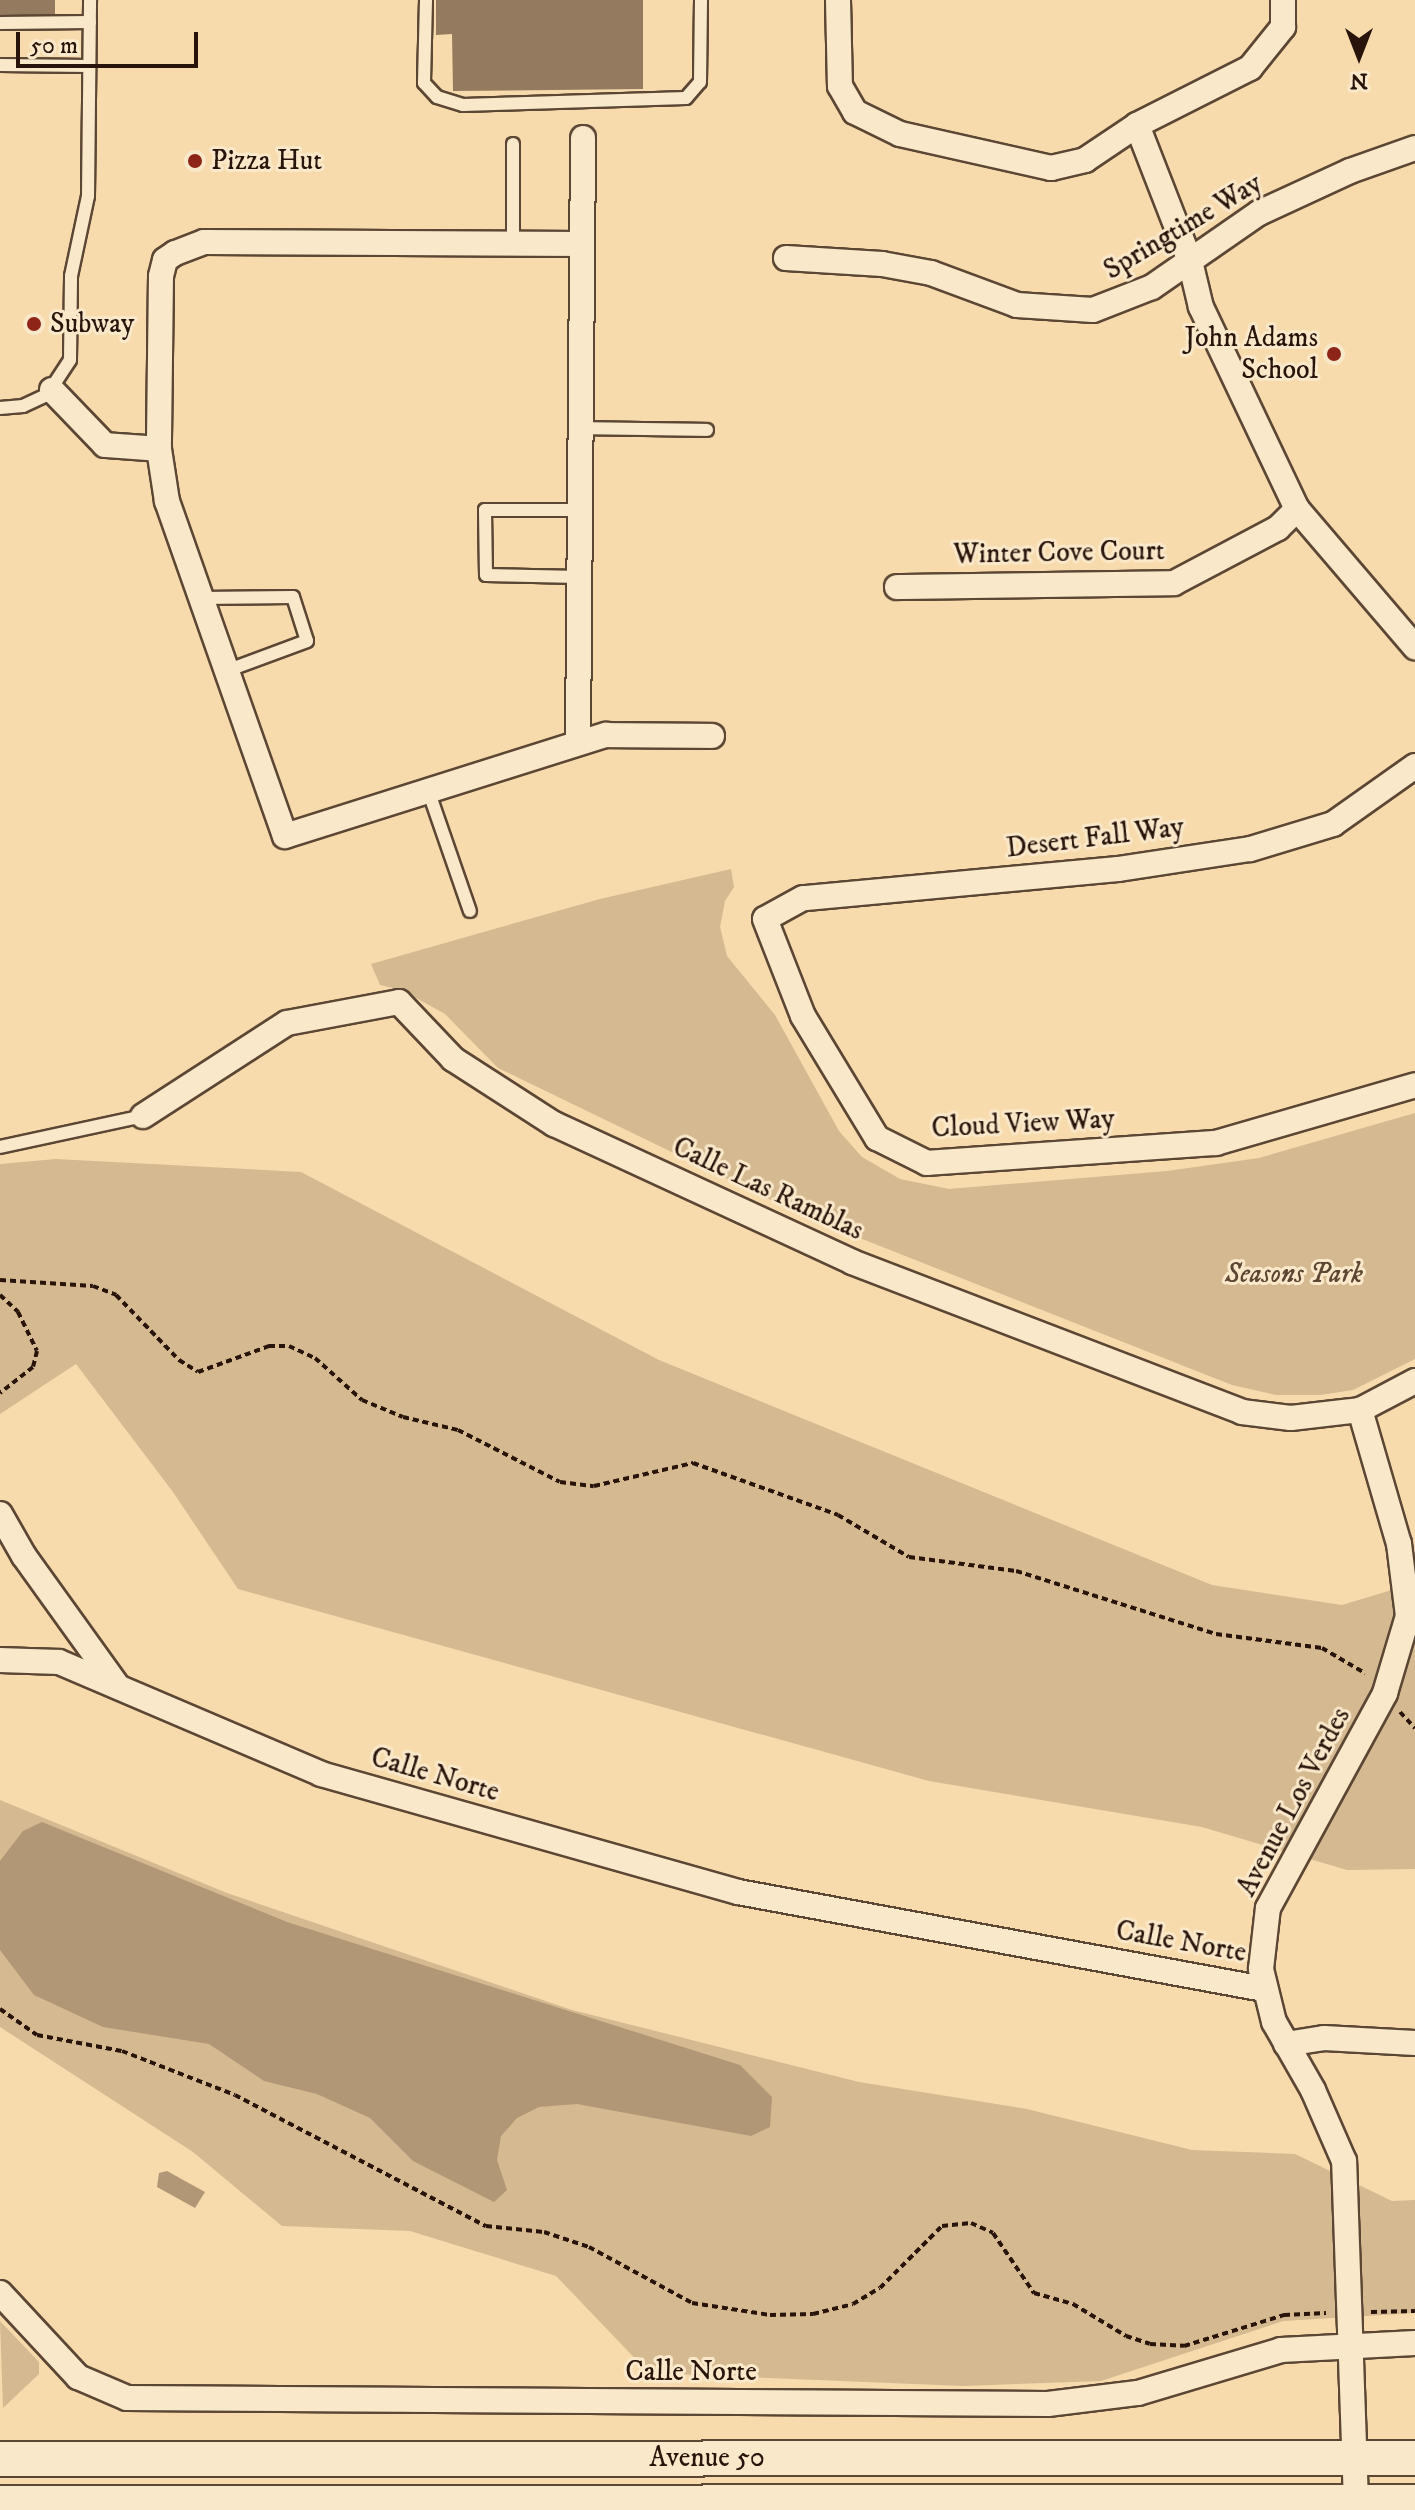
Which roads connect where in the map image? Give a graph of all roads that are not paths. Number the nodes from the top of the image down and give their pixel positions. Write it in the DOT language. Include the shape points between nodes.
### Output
graph roads {
  1 [pos="90,0"];
  2 [pos="426,0"];
  3 [pos="701,0"];
  4 [pos="838,0"];
  5 [pos="1283,0"];
  6 [pos="90,22"];
  7 [pos="0,23"];
  8 [pos="0,65"];
  9 [pos="89,66"];
  10 [pos="1137,125"];
  11 [pos="583,138"];
  12 [pos="513,144"];
  13 [pos="1415,148"];
  14 [pos="513,244"];
  15 [pos="582,244"];
  16 [pos="786,258"];
  17 [pos="1190,261"];
  18 [pos="52,390"];
  19 [pos="0,408"];
  20 [pos="580,428"];
  21 [pos="707,430"];
  22 [pos="159,449"];
  23 [pos="1297,509"];
  24 [pos="580,510"];
  25 [pos="579,577"];
  26 [pos="897,587"];
  27 [pos="201,598"];
  28 [pos="1415,647"];
  29 [pos="226,671"];
  30 [pos="712,736"];
  31 [pos="578,741"];
  32 [pos="1415,766"];
  33 [pos="428,790"];
  34 [pos="470,911"];
  35 [pos="765,919"];
  36 [pos="1415,1085"];
  37 [pos="143,1116"];
  38 [pos="0,1147"];
  39 [pos="1415,1381"];
  40 [pos="1360,1410"];
  41 [pos="0,1514"];
  42 [pos="0,1660"];
  43 [pos="118,1687"];
  44 [pos="1264,1989"];
  45 [pos="1415,2043"];
  46 [pos="1286,2044"];
  47 [pos="0,2293"];
  48 [pos="1415,2343"];
  49 [pos="1351,2346"];
  50 [pos="686,2458"];
  51 [pos="1356,2458"];
  52 [pos="1415,2458"];
  53 [pos="0,2459"];
  54 [pos="1356,2502"];
  55 [pos="1415,2502"];
  56 [pos="0,2503"];
  57 [pos="1066,2506"];
  58 [pos="687,2507"];
  1 -- 6 [label="lane"];
  2 -- 3 [label="lane" via="424,83 437,97 463,105 686,98 700,82"];
  4 -- 10 [label="street" via="840,86 855,112 870,123 1051,168 1085,160"];
  5 -- 10 [label="street" via="1283,27 1250,68"];
  6 -- 7 [label="lane"];
  6 -- 9 [label="lane"];
  8 -- 9 [label="lane"];
  9 -- 18 [label="lane" via="88,196 71,276 70,360"];
  10 -- 17 [label="street"];
  11 -- 15 [label="street"];
  12 -- 14 [label="lane"];
  13 -- 17 [label="street, Springtime Way" via="1259,213"];
  14 -- 15 [label="street"];
  14 -- 22 [label="street" via="204,242 175,253 165,260 161,276"];
  15 -- 20 [label="street"];
  16 -- 17 [label="street, Springtime Way" via="931,273 1017,305 1071,311 1119,303"];
  17 -- 23 [label="street" via="1201,307"];
  18 -- 19 [label="lane" via="23,406"];
  18 -- 22 [label="street" via="105,445"];
  20 -- 21 [label="lane"];
  20 -- 24 [label="street"];
  22 -- 27 [label="street" via="167,501"];
  23 -- 26 [label="street, Winter Cove Court" via="1278,528 1174,583"];
  23 -- 28 [label="street"];
  24 -- 25 [label="street"];
  24 -- 25 [label="lane" via="485,510 486,575"];
  25 -- 31 [label="street"];
  27 -- 29 [label="street"];
  27 -- 29 [label="lane" via="293,597 307,641"];
  29 -- 33 [label="street" via="285,836"];
  30 -- 31 [label="street" via="606,735"];
  31 -- 33 [label="street"];
  32 -- 35 [label="street, Desert Fall Way" via="1333,824 1250,849 1118,869 803,898"];
  33 -- 34 [label="lane"];
  35 -- 36 [label="street, Cloud View Way" via="803,1016 877,1138 927,1163 1216,1143"];
  37 -- 38 [label="lane"];
  37 -- 40 [label="street, Calle Las Ramblas" via="287,1023 399,1002 453,1059 554,1124 852,1262 1242,1412 1291,1418"];
  39 -- 40 [label="street, Calle Las Ramblas"];
  40 -- 44 [label="street, Avenue Los Verdes" via="1399,1544 1408,1599 1403,1644 1385,1693 1268,1908"];
  41 -- 43 [label="street"];
  42 -- 43 [label="street, Calle Norte" via="59,1662"];
  43 -- 44 [label="street, Calle Norte" via="321,1774 738,1892"];
  44 -- 46 [label="street, Avenue Los Verdes"];
  45 -- 46 [label="street" via="1324,2038"];
  46 -- 49 [label="street, Avenue Los Verdes" via="1344,2161"];
  47 -- 49 [label="street, Calle Norte" via="78,2377 127,2398 1048,2404 1138,2393 1281,2350"];
  48 -- 49 [label="street, Calle Norte"];
  49 -- 51 [label="street, Avenue Los Verdes"];
  50 -- 51 [label="main road, Avenue 50"];
  50 -- 53 [label="main road, Avenue 50"];
  50 -- 58 [label="street"];
  51 -- 52 [label="main road, Avenue 50"];
  51 -- 54 [label="street, Avenue Los Verdes"];
  54 -- 55 [label="main road, Avenue 50"];
  54 -- 57 [label="main road, Avenue 50"];
  56 -- 58 [label="main road, Avenue 50"];
  57 -- 58 [label="main road, Avenue 50"];
}
